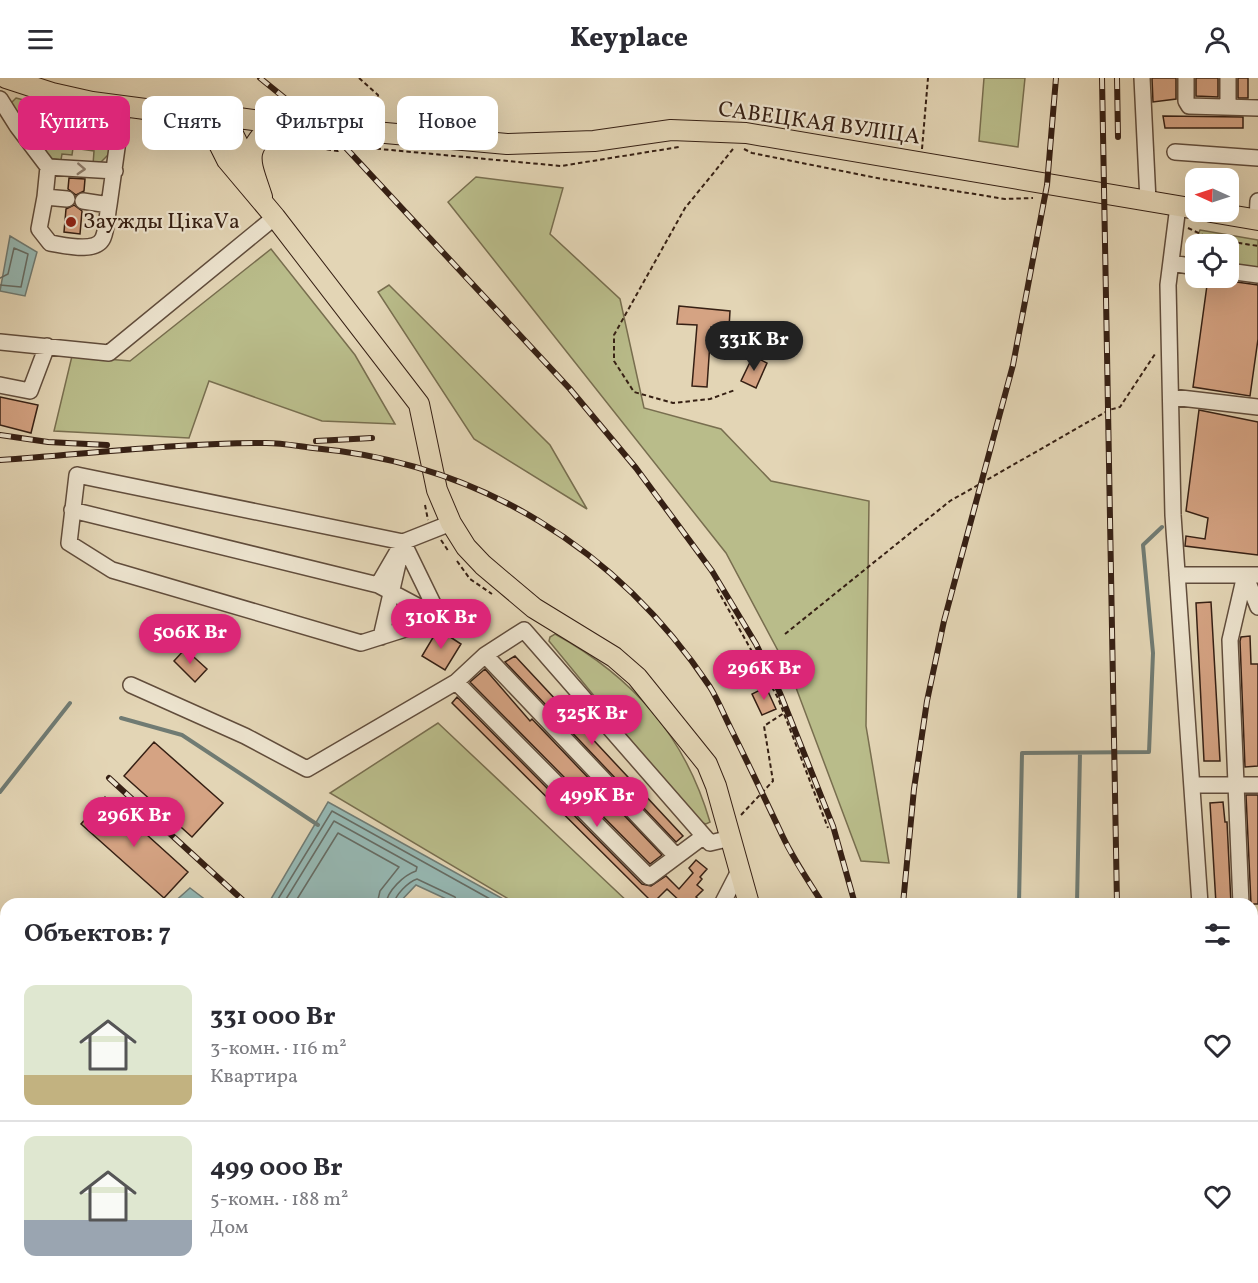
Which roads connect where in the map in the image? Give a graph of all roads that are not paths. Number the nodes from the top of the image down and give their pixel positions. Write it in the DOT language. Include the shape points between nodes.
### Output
graph roads {
  1 [pos="6,78"];
  2 [pos="1142,78"];
  3 [pos="1186,78"];
  4 [pos="1227,78"];
  5 [pos="65,96"];
  6 [pos="0,99"];
  7 [pos="1228,106"];
  8 [pos="1258,108"];
  9 [pos="385,132"];
  10 [pos="255,142"];
  11 [pos="118,150"];
  12 [pos="222,150"];
  13 [pos="226,150"];
  14 [pos="239,150"];
  15 [pos="1175,152"];
  16 [pos="1258,158"];
  17 [pos="227,160"];
  18 [pos="48,167"];
  19 [pos="115,171"];
  20 [pos="257,181"];
  21 [pos="45,197"];
  22 [pos="67,199"];
  23 [pos="83,201"];
  24 [pos="1148,201"];
  25 [pos="109,205"];
  26 [pos="270,211"];
  27 [pos="1184,213"];
  28 [pos="1239,213"];
  29 [pos="1258,213"];
  30 [pos="1171,264"];
  31 [pos="1185,266"];
  32 [pos="1239,273"];
  33 [pos="1258,276"];
  34 [pos="0,342"];
  35 [pos="47,346"];
  36 [pos="0,386"];
  37 [pos="1172,396"];
  38 [pos="1258,407"];
  39 [pos="72,510"];
  40 [pos="442,526"];
  41 [pos="403,542"];
  42 [pos="1177,575"];
  43 [pos="1252,575"];
  44 [pos="385,589"];
  45 [pos="1258,607"];
  46 [pos="534,608"];
  47 [pos="440,618"];
  48 [pos="524,630"];
  49 [pos="381,637"];
  50 [pos="485,655"];
  51 [pos="456,682"];
  52 [pos="131,685"];
  53 [pos="1192,784"];
  54 [pos="1236,785"];
  55 [pos="1258,785"];
  56 [pos="729,832"];
  57 [pos="704,836"];
  58 [pos="676,856"];
  59 [pos="740,871"];
  60 [pos="725,898"];
  61 [pos="747,898"];
  62 [pos="1200,898"];
  63 [pos="1241,898"];
  1 -- 5 [label="main road, САВЕЦКАЯ ВУЛІЦА"];
  2 -- 24 [label="lane"];
  3 -- 7 [label="lane" via="1189,106"];
  4 -- 7 [label="lane"];
  6 -- 18 [label="lane"];
  7 -- 8 [label="lane"];
  9 -- 24 [label="main road, САВЕЦКАЯ ВУЛІЦА" via="507,144 594,141 671,130 746,133"];
  10 -- 20 [label="main road" via="250,151"];
  11 -- 19 [label="lane"];
  12 -- 17 [label="main road"];
  13 -- 17 [label="main road"];
  14 -- 20 [label="main road"];
  15 -- 16 [label="lane"];
  17 -- 26 [label="main road"];
  18 -- 19 [label="lane, one-way"];
  18 -- 21 [label="lane"];
  19 -- 25 [label="lane"];
  20 -- 26 [label="main road"];
  21 -- 22 [label="lane"];
  21 -- 25 [label="lane" via="39,229 50,243 97,245 103,239"];
  23 -- 25 [label="lane"];
  24 -- 27 [label="main road, САВЕЦКАЯ ВУЛІЦА"];
  26 -- 35 [label="lane" via="109,353"];
  26 -- 40 [label="main road" via="419,404"];
  27 -- 30 [label="lane"];
  28 -- 29 [label="main road"];
  30 -- 31 [label="lane"];
  30 -- 37 [label="lane" via="1168,285"];
  32 -- 33 [label="lane"];
  34 -- 35 [label="lane"];
  35 -- 36 [label="lane" via="30,391"];
  37 -- 38 [label="lane"];
  37 -- 42 [label="lane"];
  39 -- 41 [label="lane" via="77,475"];
  39 -- 44 [label="lane"];
  39 -- 49 [label="lane" via="69,543 112,570 361,643"];
  40 -- 41 [label="lane"];
  40 -- 46 [label="main road"];
  41 -- 44 [label="lane"];
  41 -- 47 [label="lane"];
  42 -- 43 [label="lane"];
  42 -- 53 [label="lane"];
  43 -- 45 [label="lane"];
  43 -- 54 [label="lane" via="1230,640"];
  44 -- 47 [label="lane"];
  44 -- 49 [label="lane"];
  46 -- 48 [label="lane"];
  46 -- 56 [label="main road" via="614,657 637,677 707,764"];
  47 -- 49 [label="lane"];
  48 -- 50 [label="lane"];
  48 -- 57 [label="lane"];
  50 -- 51 [label="lane"];
  50 -- 58 [label="lane"];
  51 -- 52 [label="lane" via="307,769 245,736"];
  51 -- 58 [label="lane" via="650,877"];
  53 -- 54 [label="lane"];
  53 -- 62 [label="lane"];
  54 -- 55 [label="lane"];
  54 -- 63 [label="lane"];
  56 -- 57 [label="lane" via="710,843"];
  56 -- 59 [label="main road"];
  57 -- 58 [label="lane"];
  59 -- 60 [label="lane"];
  59 -- 61 [label="main road"];
}
